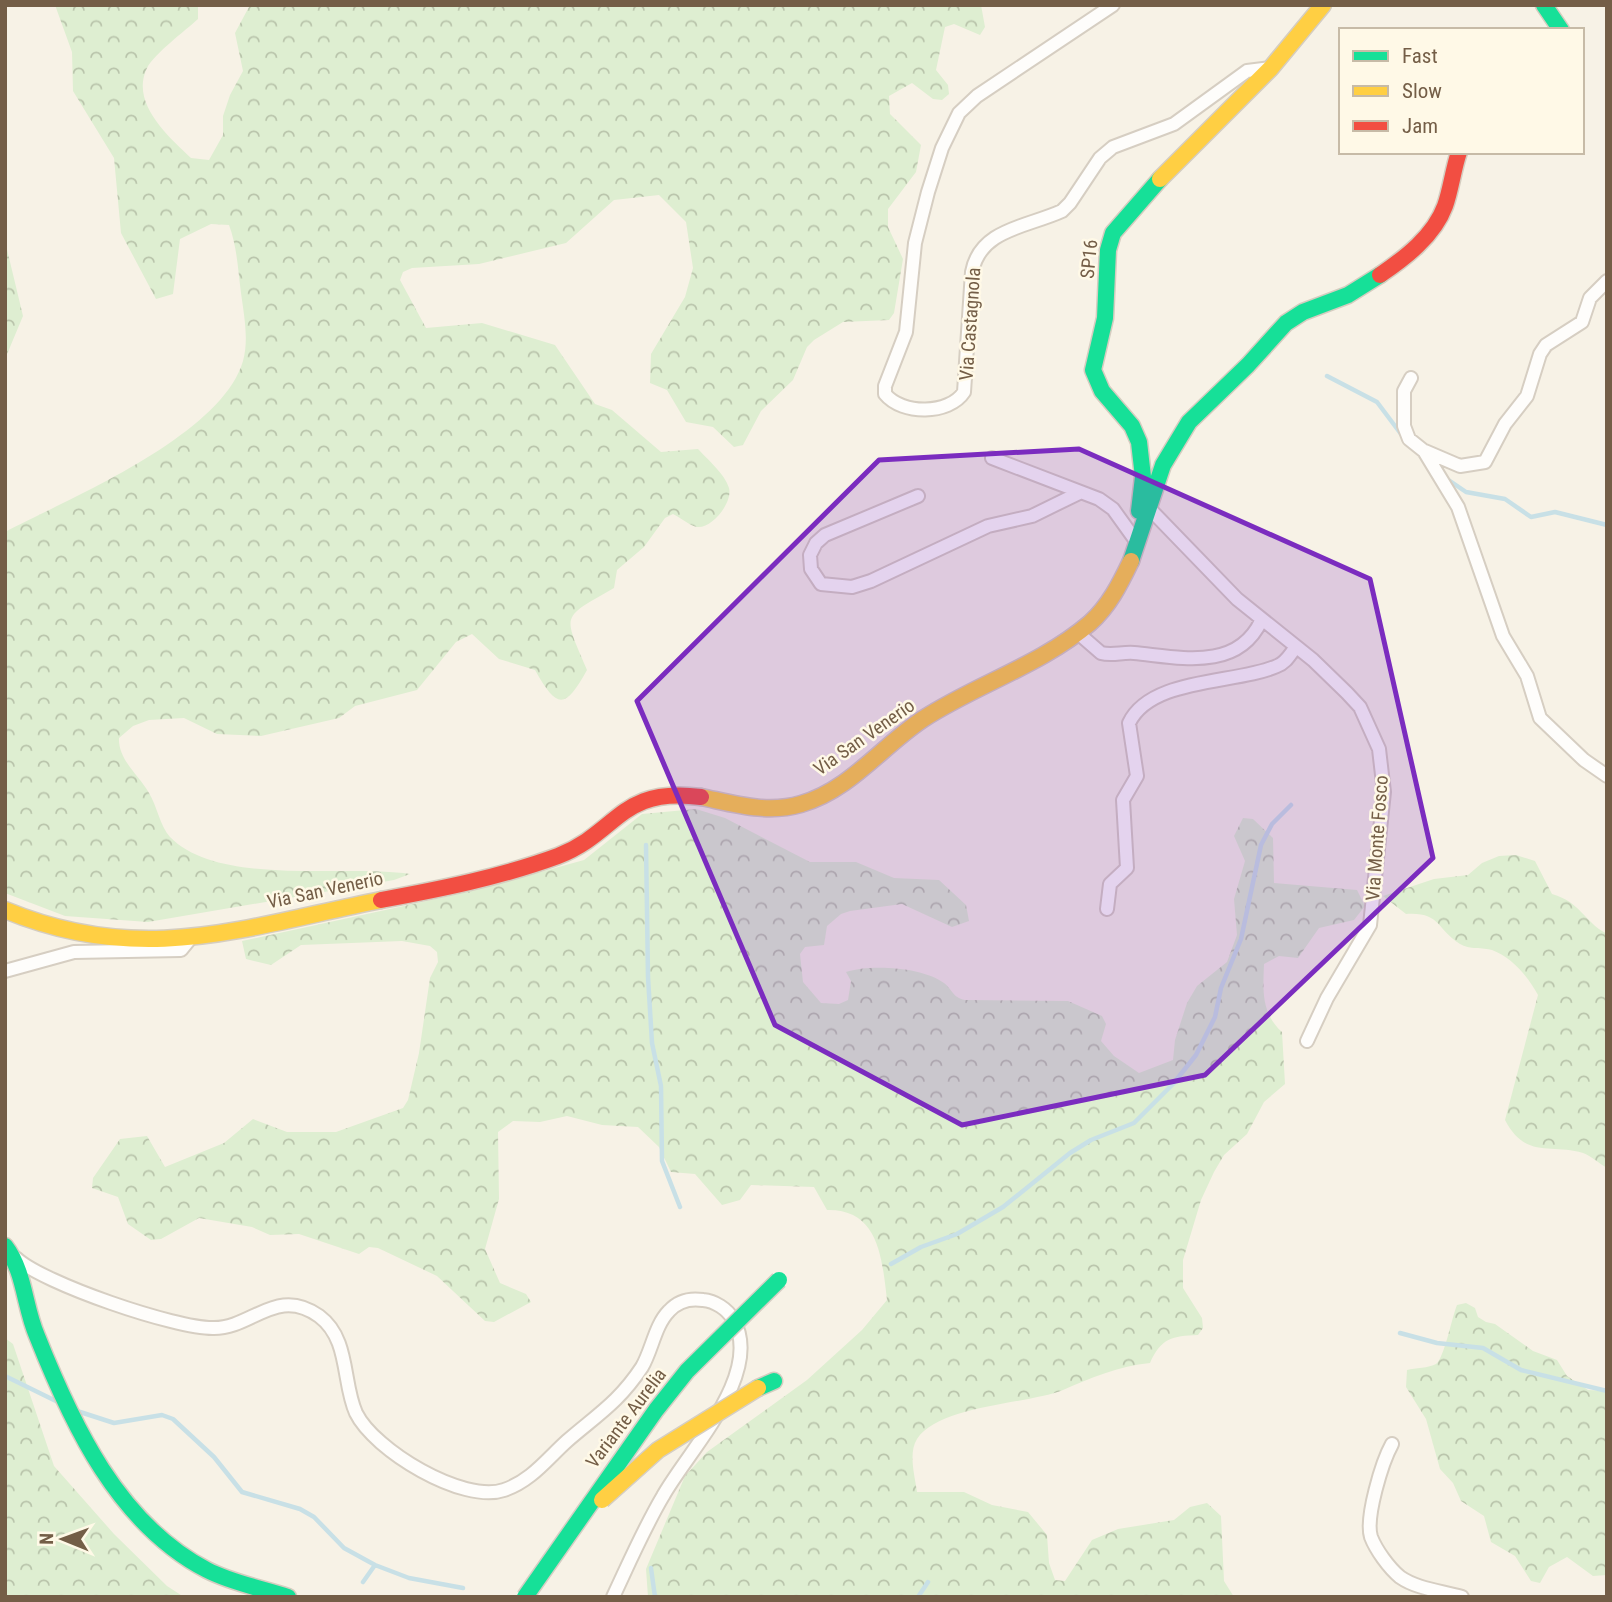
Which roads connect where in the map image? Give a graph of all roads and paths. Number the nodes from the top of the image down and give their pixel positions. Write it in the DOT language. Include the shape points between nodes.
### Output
graph roads {
  1 [pos="1113,5"];
  2 [pos="1323,5"];
  3 [pos="1544,5"];
  4 [pos="1560,28"];
  5 [pos="1271,68"];
  6 [pos="1458,154"];
  7 [pos="1607,281"];
  8 [pos="1411,378"];
  9 [pos="1424,451"];
  10 [pos="992,457"];
  11 [pos="1079,494"];
  12 [pos="918,496"];
  13 [pos="1147,506"];
  14 [pos="1136,541"];
  15 [pos="1261,621"];
  16 [pos="1078,632"];
  17 [pos="1296,647"];
  18 [pos="1607,776"];
  19 [pos="1107,909"];
  20 [pos="5,910"];
  21 [pos="190,939"];
  22 [pos="5,971"];
  23 [pos="1307,1041"];
  24 [pos="10,1252"];
  25 [pos="779,1280"];
  26 [pos="774,1381"];
  27 [pos="1392,1444"];
  28 [pos="566,1536"];
  29 [pos="526,1595"];
  30 [pos="288,1597"];
  31 [pos="613,1597"];
  32 [pos="1462,1597"];
  1 -- 5 [label="street, Via Castagnola" via="959,113 942,148 915,243 906,331 885,386 892,402 929,409 954,403 964,392 972,272 984,244 1062,211 1113,147 1174,124 1247,71"];
  2 -- 5 [label="main road, SP16 / SP16"];
  3 -- 4 [label="main road"];
  5 -- 14 [label="main road, SP16 / SP16" via="1120,222 1108,250 1105,318 1093,370 1102,391 1132,426 1139,442 1143,477"];
  6 -- 13 [label="main road, Via San Venerio" via="1437,224 1360,288 1298,311 1280,328 1180,433"];
  7 -- 9 [label="street" via="1590,298 1582,322 1546,345 1527,396 1505,424 1485,462 1460,466"];
  8 -- 9 [label="street" via="1404,391 1404,426 1409,439"];
  9 -- 18 [label="street" via="1458,507 1503,636 1527,676 1539,718"];
  10 -- 11 [label="street" via="1056,480"];
  11 -- 12 [label="street" via="1032,516 979,530 871,581 844,587 816,580 810,555 825,535"];
  11 -- 14 [label="street" via="1113,509"];
  13 -- 14 [label="main road, Via San Venerio"];
  13 -- 15 [label="street, Via Monte Fosco"];
  14 -- 16 [label="main road, Via San Venerio" via="1114,593 1096,618"];
  15 -- 16 [label="street" via="1243,646 1225,654 1184,659 1101,653"];
  15 -- 17 [label="street, Via Monte Fosco"];
  16 -- 21 [label="main road, Via San Venerio" via="921,720 865,766 796,805 753,808 683,796 651,797 626,809 582,843 548,858 449,886"];
  17 -- 19 [label="street" via="1279,666 1172,692 1132,717 1137,776 1123,800 1127,868 1111,884"];
  17 -- 23 [label="street, Via Monte Fosco" via="1360,707 1378,749 1384,792 1370,925"];
  20 -- 21 [label="main road, Via San Venerio" via="65,929 128,938"];
  21 -- 22 [label="street" via="181,950 74,952"];
  24 -- 30 [label="main road" via="67,1412 114,1483 142,1517 197,1564"];
  24 -- 31 [label="street" via="49,1280 189,1326 218,1328 274,1306 318,1315 340,1345 348,1389 366,1428 427,1473 476,1493 502,1491 530,1477 611,1407 645,1362 668,1311 683,1300 705,1299 728,1310 739,1328 738,1367 714,1422 662,1497"];
  25 -- 28 [label="main road, Variante Aurelia, bridge" via="687,1371"];
  26 -- 28 [label="main road, bridge" via="658,1450"];
  27 -- 32 [label="street" via="1382,1462 1370,1535 1400,1577"];
  28 -- 29 [label="main road, Variante Aurelia, bridge"];
}
